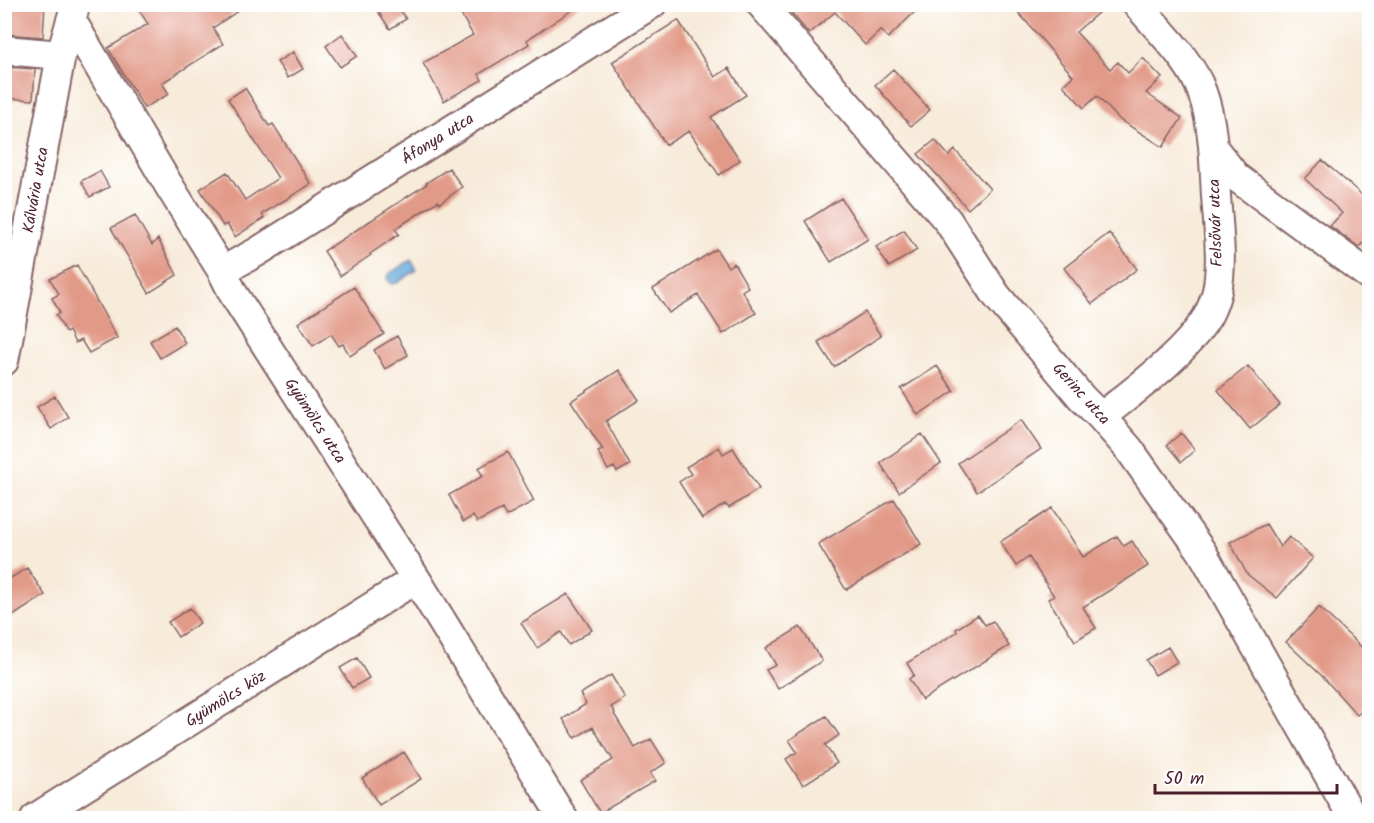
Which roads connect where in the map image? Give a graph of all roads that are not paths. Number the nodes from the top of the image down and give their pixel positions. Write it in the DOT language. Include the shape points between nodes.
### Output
graph roads {
  1 [pos="652,4"];
  2 [pos="761,4"];
  3 [pos="1137,4"];
  4 [pos="74,13"];
  5 [pos="4,50"];
  6 [pos="61,55"];
  7 [pos="1214,149"];
  8 [pos="222,271"];
  9 [pos="1370,276"];
  10 [pos="5,354"];
  11 [pos="1101,417"];
  12 [pos="416,579"];
  13 [pos="1353,818"];
  14 [pos="35,819"];
  15 [pos="563,819"];
  1 -- 8 [label="street, Áfonya utca"];
  2 -- 11 [label="street, Gerinc utca" via="948,221 996,295"];
  3 -- 7 [label="street, Felsővár utca" via="1193,73 1202,91"];
  4 -- 6 [label="street, Kálvária utca"];
  4 -- 8 [label="street, Gyümölcs utca" via="168,184"];
  5 -- 6 [label="street"];
  6 -- 10 [label="street, Kálvária utca"];
  7 -- 9 [label="street" via="1236,177"];
  7 -- 11 [label="street, Felsővár utca" via="1219,265 1217,292 1208,316 1187,344"];
  8 -- 12 [label="street, Gyümölcs utca"];
  11 -- 13 [label="street, Gerinc utca" via="1129,449 1202,552"];
  12 -- 14 [label="street, Gyümölcs köz"];
  12 -- 15 [label="street, Gyümölcs utca"];
}
